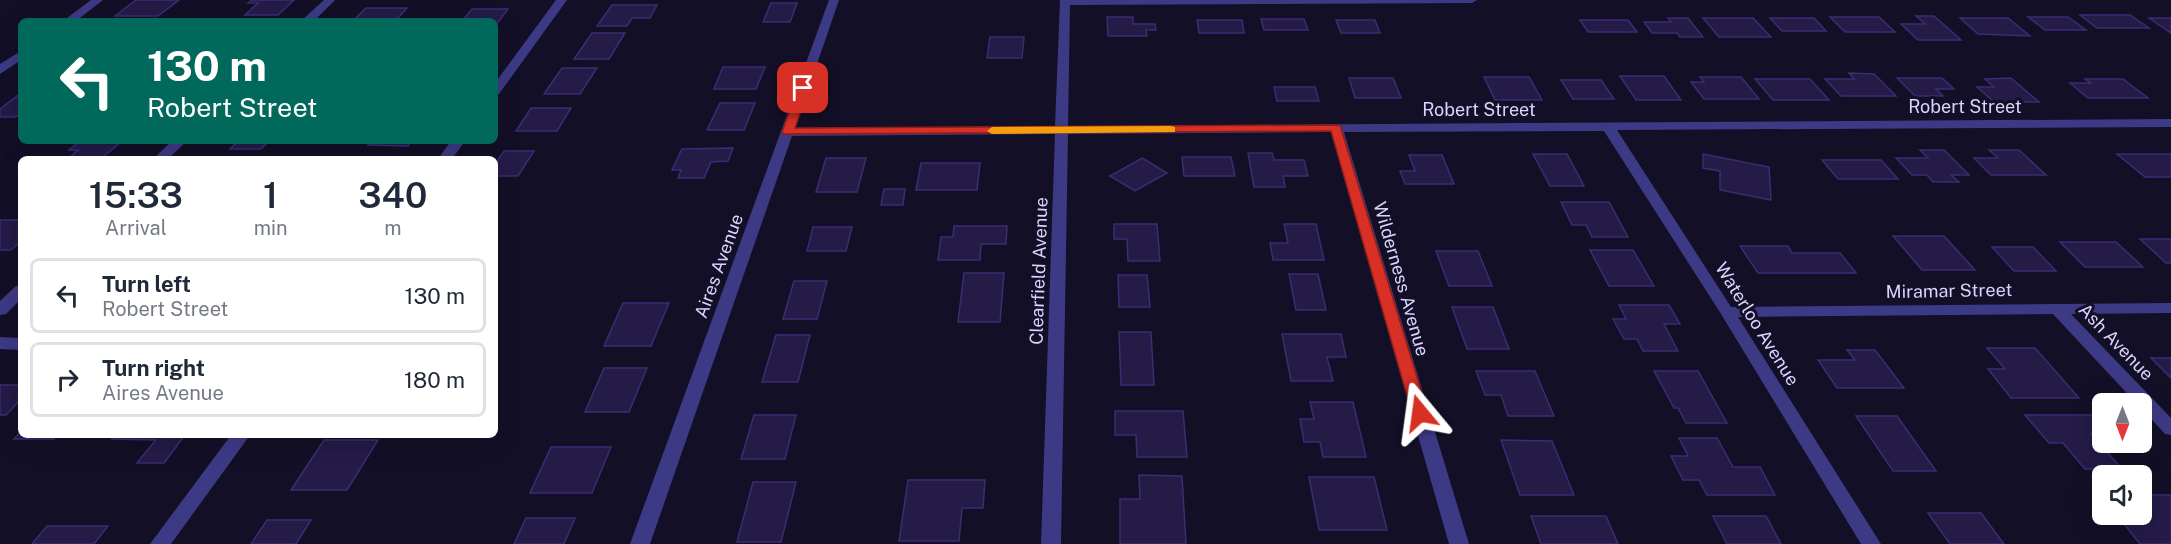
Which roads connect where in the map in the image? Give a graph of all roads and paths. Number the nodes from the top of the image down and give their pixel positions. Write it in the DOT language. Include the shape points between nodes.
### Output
graph roads {
  1 [pos="98,0"];
  2 [pos="330,0"];
  3 [pos="562,0"];
  4 [pos="834,0"];
  5 [pos="1472,0"];
  6 [pos="1065,1"];
  7 [pos="73,18"];
  8 [pos="310,18"];
  9 [pos="18,57"];
  10 [pos="0,70"];
  11 [pos="498,87"];
  12 [pos="2171,123"];
  13 [pos="1608,127"];
  14 [pos="1336,128"];
  15 [pos="1063,131"];
  16 [pos="788,132"];
  17 [pos="177,144"];
  18 [pos="163,156"];
  19 [pos="18,293"];
  20 [pos="2171,308"];
  21 [pos="2057,309"];
  22 [pos="0,310"];
  23 [pos="1727,312"];
  24 [pos="0,343"];
  25 [pos="18,344"];
  26 [pos="2171,429"];
  27 [pos="239,438"];
  28 [pos="160,544"];
  29 [pos="640,544"];
  30 [pos="1051,544"];
  31 [pos="1459,544"];
  32 [pos="1870,544"];
  1 -- 7 [label="street"];
  2 -- 8 [label="street"];
  3 -- 11 [label="street"];
  4 -- 16 [label="street, Aires Avenue"];
  5 -- 6 [label="street"];
  6 -- 15 [label="street, Clearfield Avenue"];
  9 -- 10 [label="street"];
  12 -- 13 [label="street, Robert Street"];
  13 -- 14 [label="street, Robert Street"];
  13 -- 23 [label="street, Waterloo Avenue"];
  14 -- 15 [label="street, Robert Street"];
  14 -- 31 [label="street, Wilderness Avenue"];
  15 -- 16 [label="street, Robert Street"];
  15 -- 30 [label="street, Clearfield Avenue"];
  16 -- 29 [label="street, Aires Avenue"];
  17 -- 18 [label="street"];
  19 -- 22 [label="street"];
  20 -- 21 [label="street, Miramar Street"];
  21 -- 23 [label="street, Miramar Street"];
  21 -- 26 [label="street, Ash Avenue"];
  23 -- 32 [label="street, Waterloo Avenue"];
  24 -- 25 [label="street"];
  27 -- 28 [label="street"];
}
